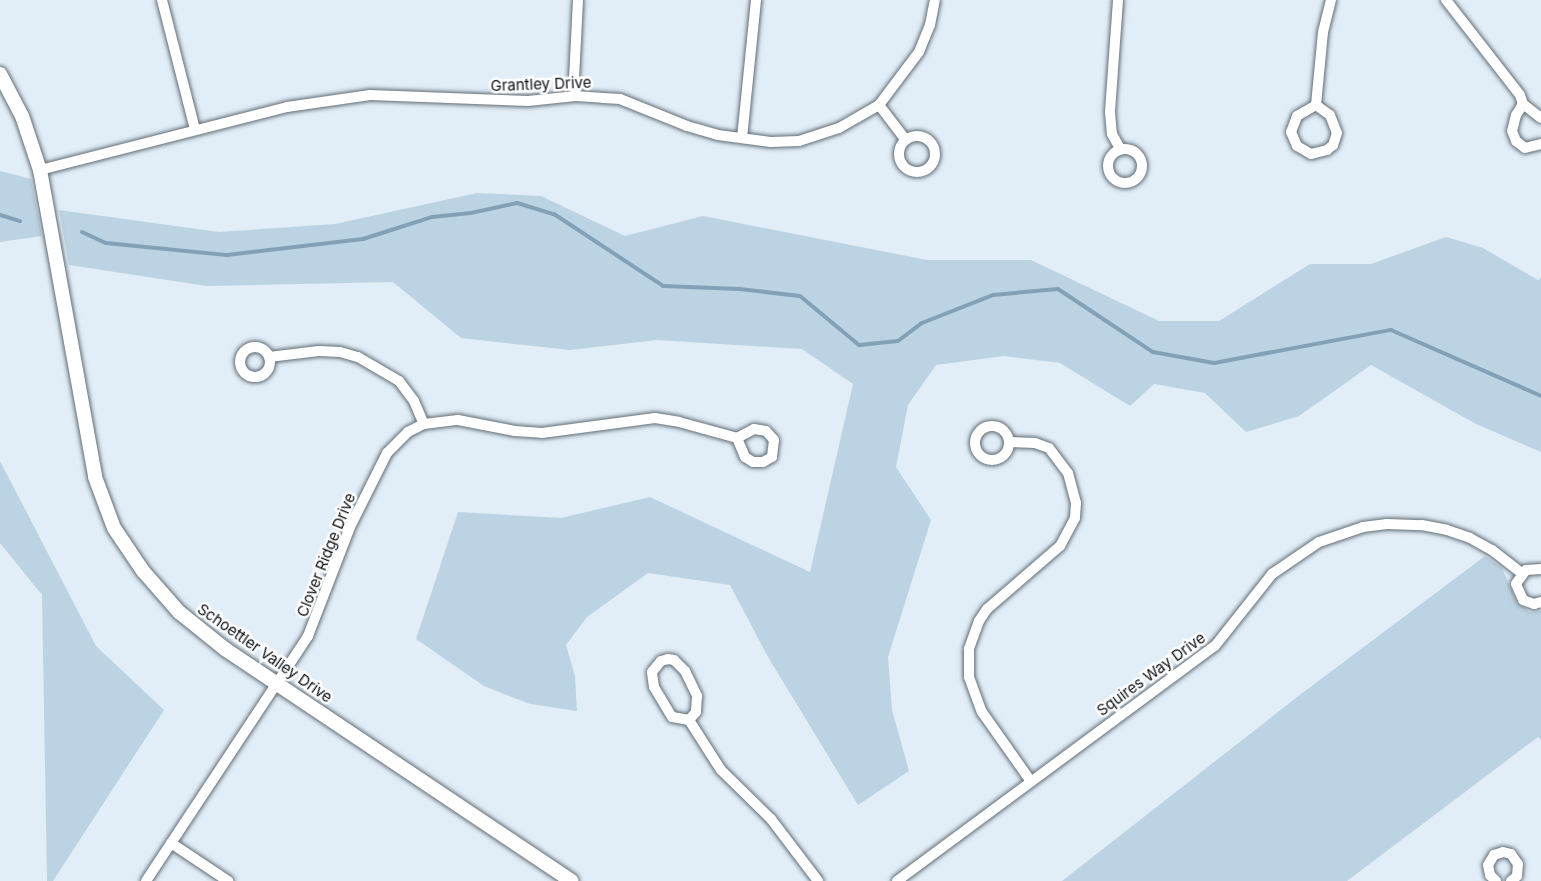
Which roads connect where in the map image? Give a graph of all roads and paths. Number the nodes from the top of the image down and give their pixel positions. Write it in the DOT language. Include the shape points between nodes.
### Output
graph roads {
  1 [pos="162,0"];
  2 [pos="578,0"];
  3 [pos="756,0"];
  4 [pos="935,0"];
  5 [pos="1118,0"];
  6 [pos="1331,0"];
  7 [pos="1446,0"];
  8 [pos="0,74"];
  9 [pos="576,96"];
  10 [pos="1523,104"];
  11 [pos="879,105"];
  12 [pos="1316,105"];
  13 [pos="1541,118"];
  14 [pos="195,129"];
  15 [pos="742,138"];
  16 [pos="905,139"];
  17 [pos="1541,144"];
  18 [pos="1121,150"];
  19 [pos="40,170"];
  20 [pos="269,357"];
  21 [pos="423,424"];
  22 [pos="737,438"];
  23 [pos="1010,442"];
  24 [pos="1541,569"];
  25 [pos="1521,573"];
  26 [pos="1541,602"];
  27 [pos="276,684"];
  28 [pos="689,720"];
  29 [pos="1030,780"];
  30 [pos="171,843"];
  31 [pos="146,881"];
  32 [pos="228,881"];
  33 [pos="572,881"];
  34 [pos="818,881"];
  35 [pos="897,881"];
  36 [pos="1496,881"];
  37 [pos="1513,881"];
  1 -- 14 [label="street"];
  2 -- 9 [label="street"];
  3 -- 15 [label="street"];
  4 -- 11 [label="street, Grantley Drive" via="919,52"];
  5 -- 18 [label="street" via="1110,112 1112,134"];
  6 -- 12 [label="street" via="1323,32"];
  7 -- 10 [label="street"];
  8 -- 19 [label="street, Schoettler Valley Drive" via="22,116"];
  9 -- 14 [label="street, Grantley Drive" via="528,102 370,95 287,107"];
  9 -- 15 [label="street, Grantley Drive" via="620,99 687,126"];
  10 -- 13 [label="street"];
  10 -- 17 [label="street" via="1513,126 1514,137 1525,148"];
  11 -- 15 [label="street, Grantley Drive" via="839,128 799,141"];
  11 -- 16 [label="street"];
  12 -- 12 [label="street" via="1297,116 1291,132 1297,146 1311,154 1327,150 1337,133 1330,115"];
  14 -- 19 [label="street, Grantley Drive"];
  19 -- 27 [label="street, Schoettler Valley Drive" via="84,426 95,477 114,528 178,612"];
  20 -- 21 [label="street" via="319,351 358,357 399,381 414,401"];
  21 -- 22 [label="street, Clover Ridge Drive" via="458,420 542,433 655,418"];
  21 -- 27 [label="street, Clover Ridge Drive" via="408,432 387,453 350,527 315,621"];
  23 -- 29 [label="street" via="1049,448 1068,473 1076,503 1075,518 1060,546 987,609 969,649 969,677 982,712"];
  24 -- 25 [label="street"];
  25 -- 26 [label="street" via="1516,584 1519,595 1528,603"];
  25 -- 29 [label="street, Squires Way Drive" via="1470,538 1422,525 1363,527 1318,542 1272,574 1215,646"];
  27 -- 30 [label="street, Clover Ridge Drive"];
  27 -- 33 [label="street, Schoettler Valley Drive"];
  28 -- 28 [label="street" via="696,712 694,688 679,664 668,659 661,661 652,672 654,687 672,717"];
  28 -- 34 [label="street" via="721,770 771,819"];
  29 -- 35 [label="street, Squires Way Drive"];
  30 -- 31 [label="street, Clover Ridge Drive"];
  30 -- 32 [label="street"];
  36 -- 37 [label="street" via="1488,865 1494,855 1503,852 1511,854 1518,864"];
}
